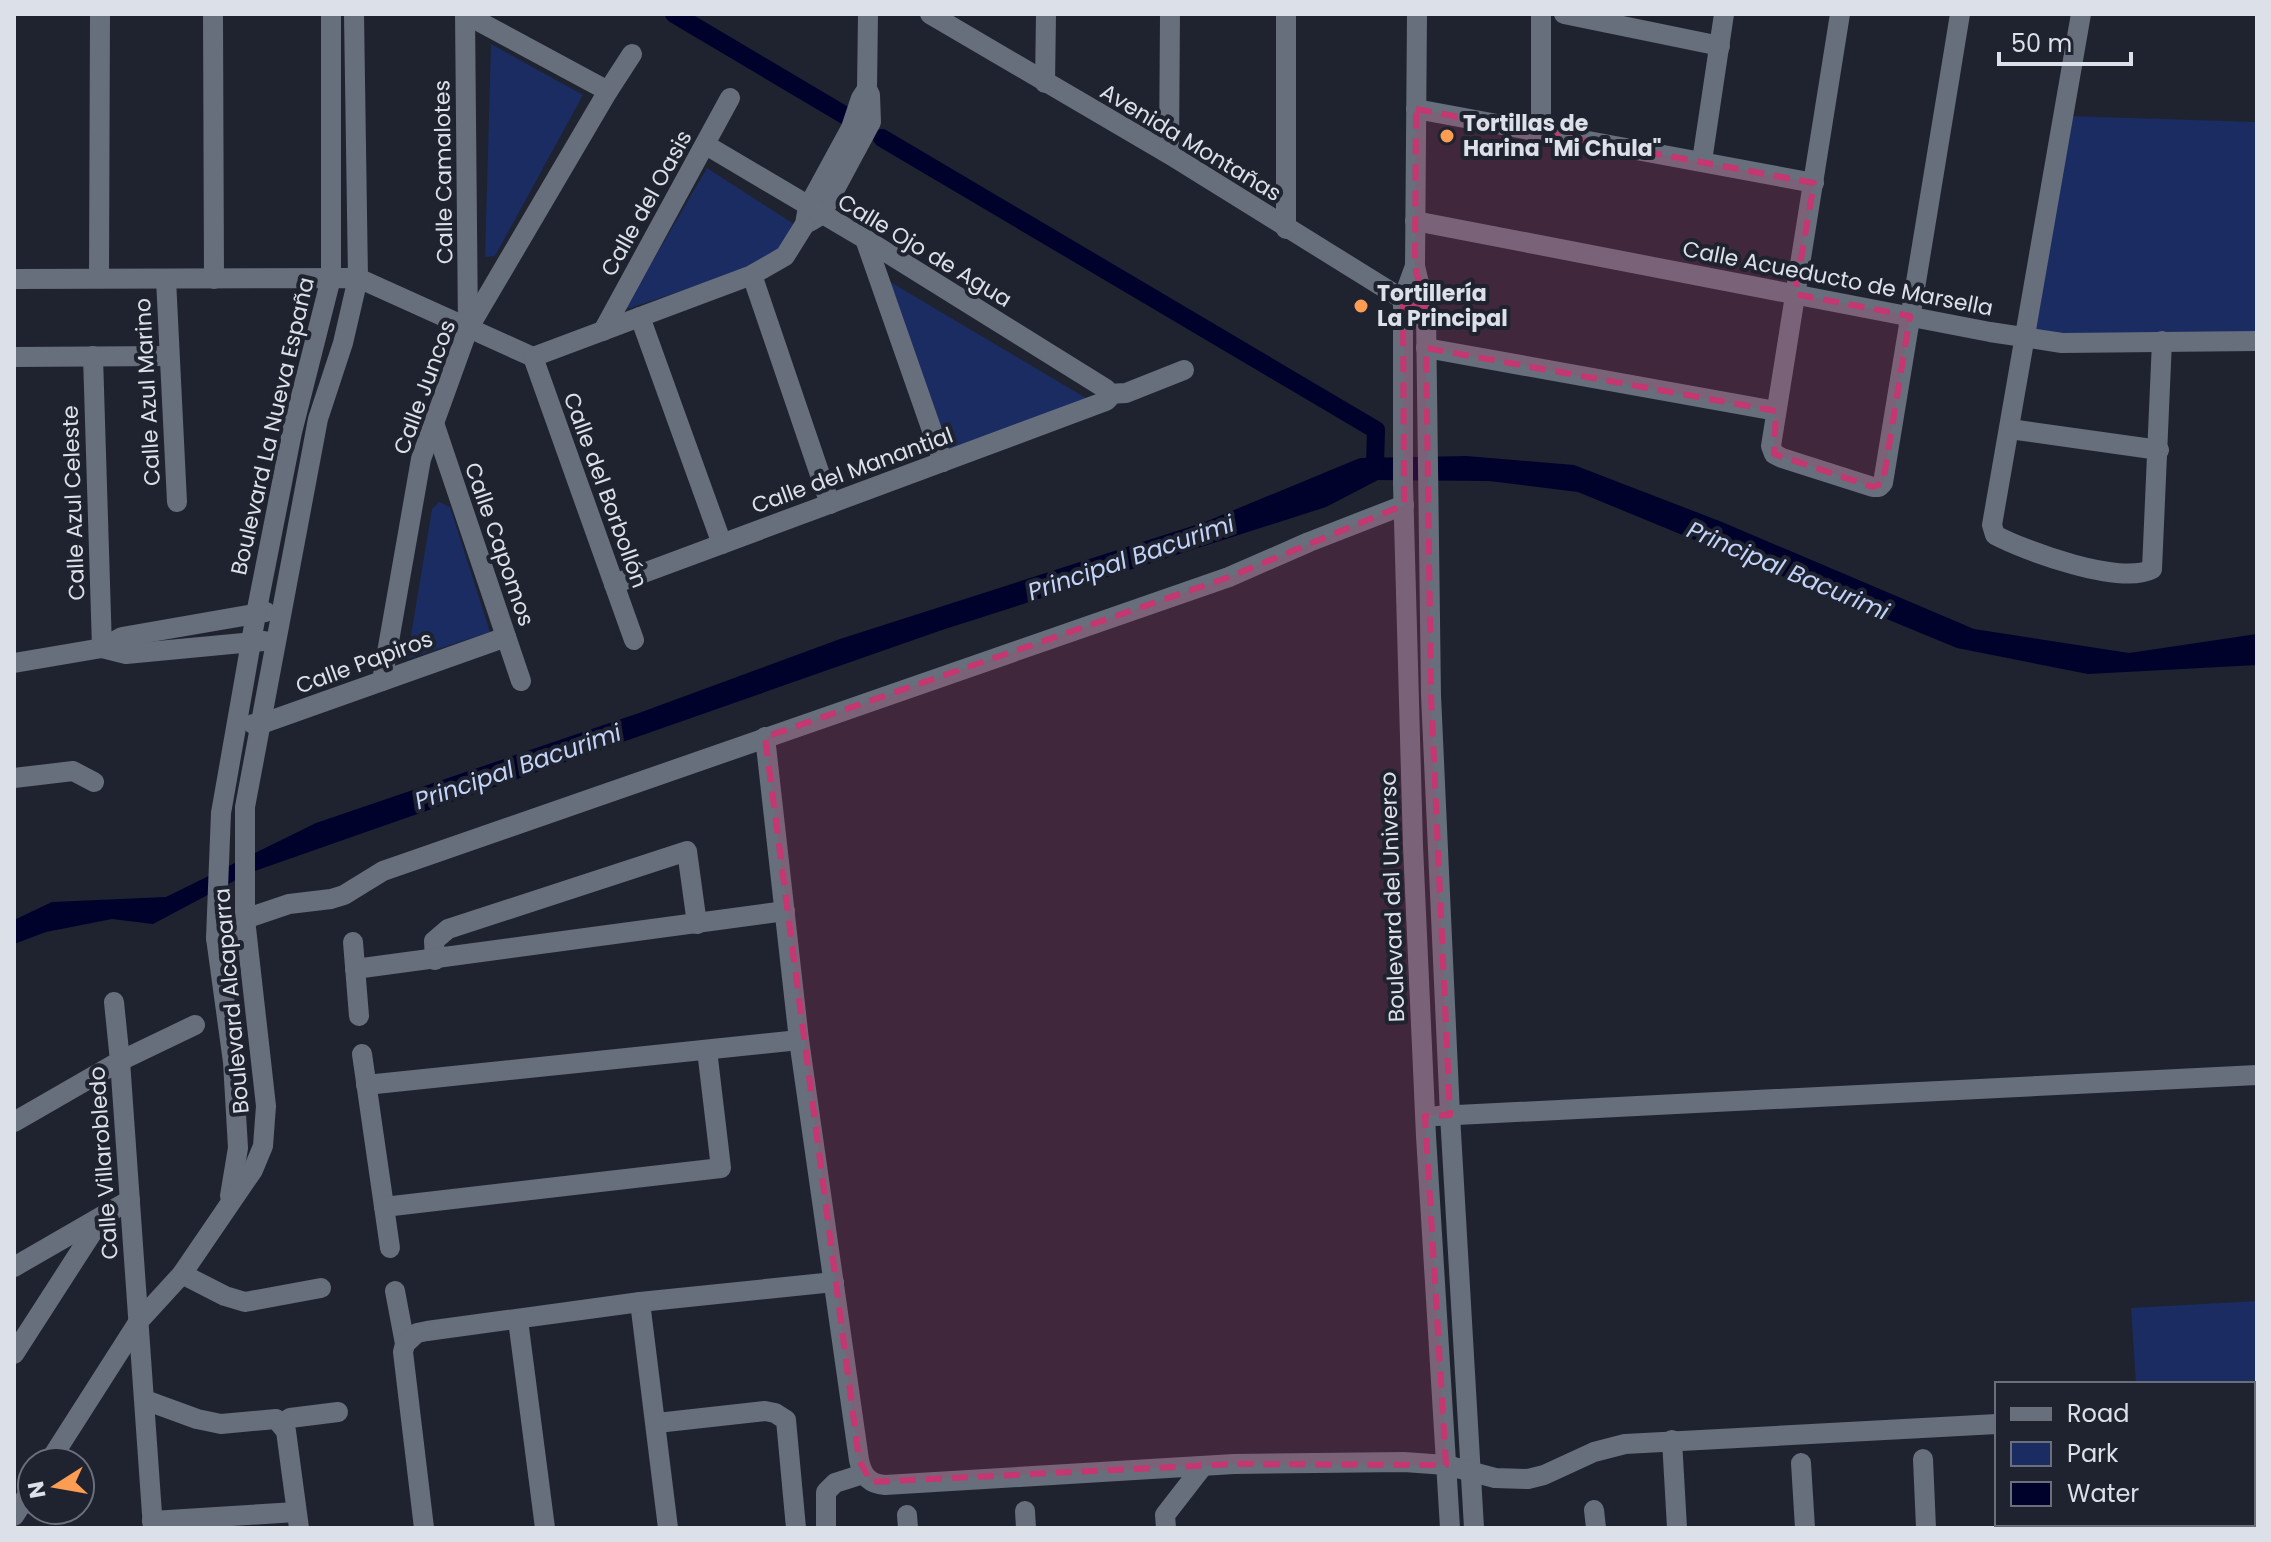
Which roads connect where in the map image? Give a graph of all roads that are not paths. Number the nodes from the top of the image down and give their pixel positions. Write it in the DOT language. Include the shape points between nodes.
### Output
graph roads {
  1 [pos="100,14"];
  2 [pos="213,14"];
  3 [pos="331,14"];
  4 [pos="354,14"];
  5 [pos="465,14"];
  6 [pos="868,14"];
  7 [pos="930,14"];
  8 [pos="1046,14"];
  9 [pos="1170,14"];
  10 [pos="1286,14"];
  11 [pos="1417,14"];
  12 [pos="1541,14"];
  13 [pos="1564,14"];
  14 [pos="1724,14"];
  15 [pos="1840,14"];
  16 [pos="1960,14"];
  17 [pos="2081,14"];
  18 [pos="1720,46"];
  19 [pos="632,54"];
  20 [pos="1045,83"];
  21 [pos="608,91"];
  22 [pos="730,98"];
  23 [pos="1416,109"];
  24 [pos="1541,132"];
  25 [pos="706,145"];
  26 [pos="1169,154"];
  27 [pos="1702,161"];
  28 [pos="1814,183"];
  29 [pos="811,215"];
  30 [pos="1415,221"];
  31 [pos="1286,229"];
  32 [pos="865,239"];
  33 [pos="1415,266"];
  34 [pos="752,275"];
  35 [pos="99,278"];
  36 [pos="331,278"];
  37 [pos="358,278"];
  38 [pos="14,279"];
  39 [pos="166,279"];
  40 [pos="214,279"];
  41 [pos="1795,294"];
  42 [pos="1403,299"];
  43 [pos="1426,313"];
  44 [pos="1910,316"];
  45 [pos="640,317"];
  46 [pos="468,329"];
  47 [pos="603,331"];
  48 [pos="2023,337"];
  49 [pos="2162,341"];
  50 [pos="2257,341"];
  51 [pos="1426,348"];
  52 [pos="93,356"];
  53 [pos="169,356"];
  54 [pos="14,357"];
  55 [pos="533,357"];
  56 [pos="1184,370"];
  57 [pos="1107,397"];
  58 [pos="1402,408"];
  59 [pos="1776,411"];
  60 [pos="1427,419"];
  61 [pos="434,423"];
  62 [pos="2010,429"];
  63 [pos="2159,450"];
  64 [pos="943,462"];
  65 [pos="177,502"];
  66 [pos="830,504"];
  67 [pos="1404,505"];
  68 [pos="722,544"];
  69 [pos="614,584"];
  70 [pos="282,610"];
  71 [pos="256,614"];
  72 [pos="506,637"];
  73 [pos="276,639"];
  74 [pos="634,640"];
  75 [pos="252,642"];
  76 [pos="102,648"];
  77 [pos="14,663"];
  78 [pos="382,681"];
  79 [pos="521,681"];
  80 [pos="237,723"];
  81 [pos="261,724"];
  82 [pos="765,737"];
  83 [pos="14,778"];
  84 [pos="94,782"];
  85 [pos="244,832"];
  86 [pos="220,844"];
  87 [pos="785,911"];
  88 [pos="245,912"];
  89 [pos="697,924"];
  90 [pos="216,928"];
  91 [pos="353,942"];
  92 [pos="435,960"];
  93 [pos="355,969"];
  94 [pos="114,1002"];
  95 [pos="359,1016"];
  96 [pos="195,1025"];
  97 [pos="799,1040"];
  98 [pos="707,1050"];
  99 [pos="362,1054"];
  100 [pos="120,1061"];
  101 [pos="2257,1075"];
  102 [pos="366,1085"];
  103 [pos="1450,1115"];
  104 [pos="1425,1116"];
  105 [pos="14,1122"];
  106 [pos="130,1200"];
  107 [pos="228,1204"];
  108 [pos="384,1207"];
  109 [pos="101,1219"];
  110 [pos="390,1248"];
  111 [pos="14,1267"];
  112 [pos="182,1274"];
  113 [pos="834,1282"];
  114 [pos="321,1288"];
  115 [pos="395,1291"];
  116 [pos="640,1302"];
  117 [pos="518,1320"];
  118 [pos="139,1321"];
  119 [pos="405,1344"];
  120 [pos="14,1354"];
  121 [pos="145,1400"];
  122 [pos="338,1412"];
  123 [pos="657,1423"];
  124 [pos="282,1424"];
  125 [pos="1995,1424"];
  126 [pos="1672,1440"];
  127 [pos="59,1446"];
  128 [pos="1923,1459"];
  129 [pos="1801,1463"];
  130 [pos="1446,1465"];
  131 [pos="1203,1466"];
  132 [pos="1471,1472"];
  133 [pos="863,1474"];
  134 [pos="298,1520"];
  135 [pos="153,1524"];
  136 [pos="424,1528"];
  137 [pos="545,1528"];
  138 [pos="668,1528"];
  139 [pos="796,1528"];
  140 [pos="826,1528"];
  141 [pos="1166,1528"];
  142 [pos="1450,1528"];
  143 [pos="1474,1528"];
  144 [pos="1677,1528"];
  145 [pos="1805,1528"];
  146 [pos="1926,1528"];
  1 -- 35 [label="street"];
  2 -- 40 [label="street"];
  3 -- 36 [label="street, Boulevard La Nueva España"];
  4 -- 37 [label="street, Boulevard La Nueva España"];
  5 -- 21 [label="street"];
  5 -- 46 [label="street, Calle Camalotes"];
  6 -- 29 [label="street" via="867,89"];
  7 -- 20 [label="street, Avenida Montañas"];
  8 -- 20 [label="street"];
  9 -- 26 [label="street"];
  10 -- 31 [label="street"];
  11 -- 23 [label="street, Boulevard del Universo"];
  12 -- 24 [label="street"];
  13 -- 18 [label="street"];
  14 -- 18 [label="street"];
  15 -- 28 [label="street"];
  16 -- 44 [label="street"];
  17 -- 48 [label="street"];
  18 -- 27 [label="street"];
  19 -- 21 [label="street, Calle Juncos"];
  20 -- 26 [label="street, Avenida Montañas"];
  21 -- 46 [label="street, Calle Juncos"];
  22 -- 25 [label="street, Calle del Oasis"];
  23 -- 24 [label="street"];
  23 -- 30 [label="street, Boulevard del Universo"];
  24 -- 27 [label="street"];
  25 -- 29 [label="street, Calle Ojo de Agua"];
  25 -- 47 [label="street, Calle del Oasis"];
  26 -- 31 [label="street, Avenida Montañas"];
  27 -- 28 [label="street"];
  28 -- 41 [label="street"];
  29 -- 32 [label="street, Calle Ojo de Agua"];
  29 -- 34 [label="street" via="785,256"];
  30 -- 33 [label="street, Boulevard del Universo"];
  30 -- 41 [label="street, Calle Acueducto de Marsella"];
  31 -- 42 [label="street, Avenida Montañas"];
  32 -- 57 [label="street, Calle Ojo de Agua" via="1106,389"];
  32 -- 64 [label="street"];
  33 -- 42 [label="street, Boulevard del Universo"];
  33 -- 43 [label="street, Boulevard del Universo"];
  34 -- 45 [label="street"];
  34 -- 66 [label="street"];
  35 -- 38 [label="street"];
  35 -- 39 [label="street"];
  36 -- 37 [label="street"];
  36 -- 40 [label="street"];
  36 -- 71 [label="street, Boulevard La Nueva España" via="292,432"];
  37 -- 46 [label="street"];
  37 -- 70 [label="street, Boulevard La Nueva España" via="318,419"];
  39 -- 40 [label="street"];
  39 -- 53 [label="street, Calle Azul Marino"];
  41 -- 44 [label="street, Calle Acueducto de Marsella"];
  41 -- 59 [label="street"];
  42 -- 43 [label="street, Avenida Montañas"];
  42 -- 58 [label="street, Boulevard del Universo"];
  43 -- 51 [label="street, Boulevard del Universo"];
  44 -- 48 [label="street, Calle Acueducto de Marsella"];
  44 -- 59 [label="street" via="1879,487 1774,454"];
  45 -- 47 [label="street"];
  45 -- 68 [label="street"];
  46 -- 55 [label="street"];
  46 -- 61 [label="street, Calle Juncos"];
  47 -- 55 [label="street"];
  48 -- 49 [label="street, Calle Acueducto de Marsella" via="2062,343"];
  48 -- 62 [label="street"];
  49 -- 50 [label="street, Calle Acueducto de Marsella"];
  49 -- 63 [label="street"];
  51 -- 59 [label="street"];
  51 -- 60 [label="street, Boulevard del Universo"];
  52 -- 53 [label="street"];
  52 -- 54 [label="street"];
  52 -- 76 [label="street, Calle Azul Celeste"];
  53 -- 65 [label="street, Calle Azul Marino"];
  55 -- 69 [label="street, Calle del Borbollón"];
  56 -- 57 [label="street, Calle del Manantial"];
  57 -- 64 [label="street, Calle del Manantial"];
  58 -- 60 [label="street"];
  58 -- 67 [label="street, Boulevard del Universo"];
  60 -- 103 [label="street, Boulevard del Universo" via="1431,695"];
  61 -- 72 [label="street, Calle Capomos"];
  61 -- 78 [label="street, Calle Juncos" via="421,459"];
  62 -- 63 [label="street"];
  62 -- 63 [label="street" via="1992,530 2073,566 2145,573 2154,566"];
  64 -- 66 [label="street, Calle del Manantial"];
  66 -- 68 [label="street, Calle del Manantial"];
  67 -- 82 [label="street" via="1229,577"];
  67 -- 104 [label="street, Boulevard del Universo"];
  68 -- 69 [label="street, Calle del Manantial"];
  69 -- 74 [label="street, Calle del Borbollón"];
  70 -- 71 [label="street"];
  70 -- 73 [label="street, Boulevard La Nueva España"];
  71 -- 75 [label="street, Boulevard La Nueva España"];
  71 -- 76 [label="street" via="122,637"];
  72 -- 78 [label="street, Calle Papiros"];
  72 -- 79 [label="street, Calle Capomos"];
  73 -- 75 [label="street"];
  73 -- 81 [label="street, Boulevard La Nueva España"];
  75 -- 76 [label="street" via="126,654"];
  75 -- 80 [label="street, Boulevard La Nueva España"];
  76 -- 77 [label="street"];
  78 -- 81 [label="street, Calle Papiros"];
  80 -- 81 [label="street, Calle Papiros"];
  80 -- 86 [label="street, Boulevard La Nueva España"];
  81 -- 85 [label="street, Boulevard La Nueva España"];
  82 -- 87 [label="street"];
  82 -- 88 [label="street" via="383,871 344,895"];
  83 -- 84 [label="street" via="73,771"];
  85 -- 88 [label="street, Boulevard Alcaparra"];
  86 -- 90 [label="street, Boulevard Alcaparra"];
  87 -- 89 [label="street"];
  87 -- 97 [label="street"];
  88 -- 90 [label="street"];
  88 -- 107 [label="street, Boulevard Alcaparra" via="266,1128 253,1170"];
  89 -- 92 [label="street"];
  89 -- 92 [label="street" via="687,851 448,929 434,941"];
  90 -- 107 [label="street, Boulevard Alcaparra" via="238,1148"];
  91 -- 93 [label="street"];
  92 -- 93 [label="street"];
  93 -- 95 [label="street"];
  94 -- 100 [label="street, Calle Villarobledo"];
  96 -- 100 [label="street"];
  97 -- 98 [label="street"];
  97 -- 113 [label="street"];
  98 -- 102 [label="street"];
  98 -- 108 [label="street" via="721,1168"];
  99 -- 102 [label="street"];
  100 -- 105 [label="street"];
  100 -- 106 [label="street, Calle Villarobledo"];
  101 -- 103 [label="street"];
  102 -- 108 [label="street"];
  103 -- 104 [label="street"];
  103 -- 132 [label="street, Boulevard del Universo"];
  104 -- 130 [label="street, Boulevard del Universo"];
  106 -- 109 [label="street"];
  106 -- 118 [label="street, Calle Villarobledo"];
  107 -- 112 [label="street, Boulevard Alcaparra"];
  108 -- 110 [label="street"];
  109 -- 111 [label="street"];
  109 -- 120 [label="street"];
  112 -- 114 [label="street" via="245,1302"];
  112 -- 118 [label="street, Boulevard Alcaparra"];
  113 -- 116 [label="street"];
  113 -- 133 [label="street"];
  115 -- 119 [label="street"];
  116 -- 117 [label="street"];
  116 -- 123 [label="street"];
  117 -- 119 [label="street" via="417,1333"];
  117 -- 137 [label="street"];
  118 -- 121 [label="street, Calle Villarobledo"];
  118 -- 127 [label="street, Boulevard Alcaparra"];
  119 -- 136 [label="street"];
  121 -- 124 [label="street" via="221,1424 276,1419"];
  121 -- 135 [label="street, Calle Villarobledo"];
  122 -- 124 [label="street" via="290,1418"];
  123 -- 138 [label="street"];
  123 -- 139 [label="street" via="765,1411 781,1416 786,1420"];
  124 -- 134 [label="street"];
  125 -- 126 [label="street"];
  126 -- 132 [label="street" via="1607,1447 1528,1479"];
  126 -- 144 [label="street"];
  128 -- 146 [label="street"];
  129 -- 145 [label="street"];
  130 -- 131 [label="street"];
  130 -- 132 [label="street"];
  130 -- 142 [label="street, Boulevard del Universo"];
  131 -- 133 [label="street" via="885,1485"];
  131 -- 141 [label="street" via="1165,1515"];
  132 -- 143 [label="street, Boulevard del Universo"];
  133 -- 140 [label="street" via="835,1483 826,1492"];
  134 -- 135 [label="street"];
}
